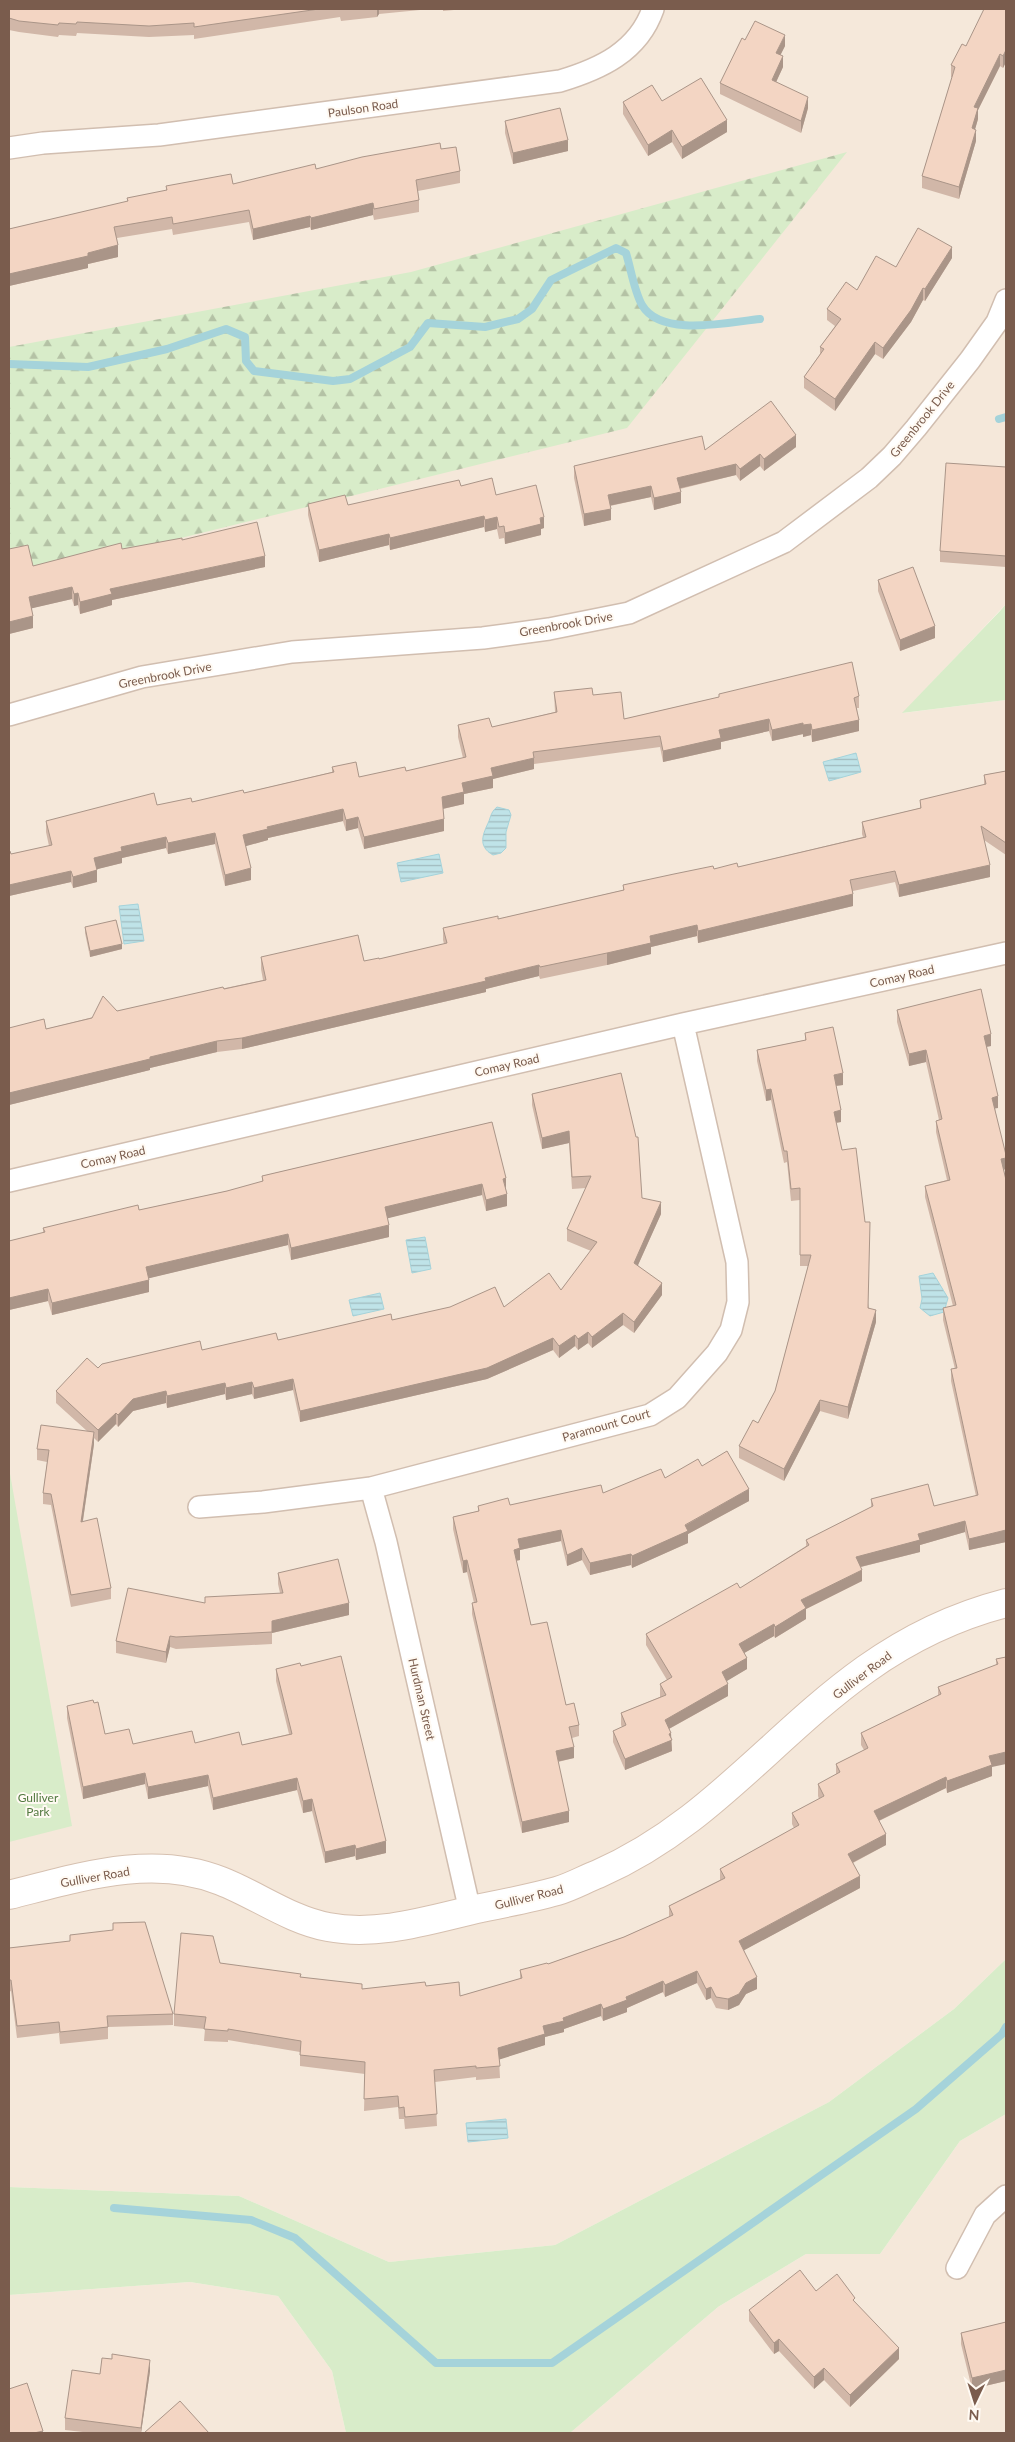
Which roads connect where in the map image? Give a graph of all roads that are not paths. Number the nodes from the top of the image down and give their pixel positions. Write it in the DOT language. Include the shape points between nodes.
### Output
graph roads {
  1 [pos="652,9"];
  2 [pos="9,133"];
  3 [pos="43,143"];
  4 [pos="9,148"];
  5 [pos="1006,300"];
  6 [pos="9,715"];
  7 [pos="1006,953"];
  8 [pos="683,1024"];
  9 [pos="9,1182"];
  10 [pos="371,1488"];
  11 [pos="199,1507"];
  12 [pos="1006,1603"];
  13 [pos="9,1895"];
  14 [pos="470,1911"];
  15 [pos="1006,2196"];
  16 [pos="957,2268"];
  1 -- 3 [label="street, Paulson Road" via="649,20 632,43 610,62 560,80 159,135"];
  2 -- 3 [label="street, Paulson Road"];
  3 -- 4 [label="street, Paulson Road"];
  5 -- 6 [label="street, Greenbrook Drive" via="997,322 970,360 916,428 869,478 784,542 629,613 482,638 292,652 142,677"];
  7 -- 8 [label="street, Comay Road"];
  8 -- 9 [label="street, Comay Road"];
  8 -- 10 [label="street, Paramount Court" via="737,1262 738,1302 731,1330 717,1352 677,1398 650,1415"];
  10 -- 11 [label="street, Paramount Court"];
  10 -- 14 [label="street, Hurdman Street"];
  12 -- 14 [label="street, Gulliver Road" via="950,1621 896,1649 865,1670 696,1816 658,1843 559,1890"];
  13 -- 14 [label="street, Gulliver Road" via="110,1871 152,1868 198,1873 222,1881 278,1910 328,1927 379,1930"];
  15 -- 16 [label="street" via="985,2215"];
}
